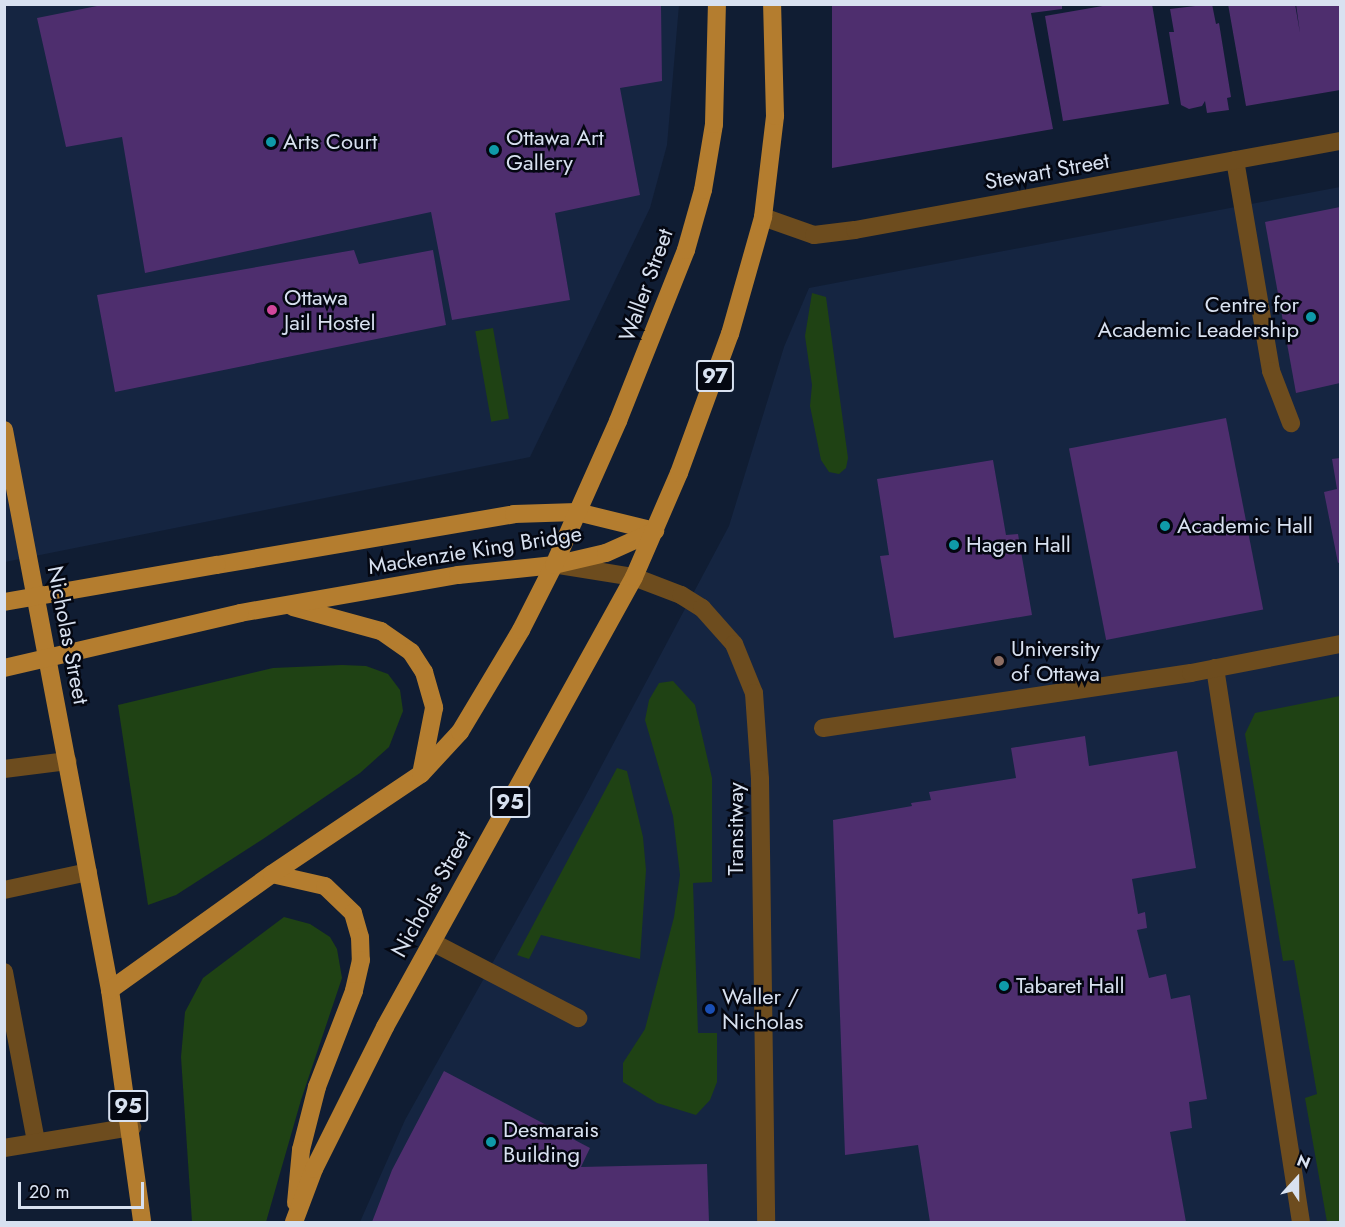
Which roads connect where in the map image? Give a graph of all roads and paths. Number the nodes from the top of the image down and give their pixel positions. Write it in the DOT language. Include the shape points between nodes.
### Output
graph roads {
  1 [pos="717,4"];
  2 [pos="772,4"];
  3 [pos="1341,141"];
  4 [pos="1235,160"];
  5 [pos="764,218"];
  6 [pos="1291,423"];
  7 [pos="4,430"];
  8 [pos="577,512"];
  9 [pos="655,531"];
  10 [pos="554,565"];
  11 [pos="634,578"];
  12 [pos="4,602"];
  13 [pos="287,605"];
  14 [pos="1335,645"];
  15 [pos="4,668"];
  16 [pos="1215,668"];
  17 [pos="823,728"];
  18 [pos="67,761"];
  19 [pos="4,769"];
  20 [pos="421,774"];
  21 [pos="88,872"];
  22 [pos="272,874"];
  23 [pos="4,890"];
  24 [pos="432,942"];
  25 [pos="4,972"];
  26 [pos="110,990"];
  27 [pos="578,1018"];
  28 [pos="13,1064"];
  29 [pos="132,1127"];
  30 [pos="36,1141"];
  31 [pos="4,1148"];
  32 [pos="295,1218"];
  33 [pos="142,1222"];
  34 [pos="766,1222"];
  35 [pos="1301,1222"];
  1 -- 8 [label="main road, Waller Street" via="714,124 689,240 664,312"];
  2 -- 5 [label="main road, 97" via="775,116"];
  3 -- 4 [label="street, Stewart Street"];
  4 -- 5 [label="street, Stewart Street" via="855,230 814,234"];
  4 -- 6 [label="street" via="1271,371"];
  5 -- 9 [label="main road, 97" via="730,334"];
  7 -- 18 [label="main road, Nicholas Street"];
  8 -- 9 [label="main road, Mackenzie King Bridge"];
  8 -- 10 [label="main road, Waller Street"];
  8 -- 12 [label="main road, Mackenzie King Bridge, bridge" via="481,519"];
  9 -- 10 [label="main road, Mackenzie King Bridge" via="606,553"];
  9 -- 11 [label="main road, Nicholas Street / 97"];
  10 -- 11 [label="street, Transitway"];
  10 -- 13 [label="main road, Mackenzie King Bridge" via="458,576"];
  10 -- 20 [label="main road" via="521,630 460,732"];
  11 -- 24 [label="main road, Nicholas Street / 95"];
  11 -- 34 [label="street, Transitway" via="681,595 702,608 734,644 754,693 760,779"];
  13 -- 15 [label="main road, Mackenzie King Bridge, bridge"];
  13 -- 20 [label="main road" via="381,631 411,652 424,672 434,708"];
  14 -- 16 [label="street"];
  16 -- 17 [label="street"];
  16 -- 35 [label="street"];
  18 -- 19 [label="street"];
  18 -- 21 [label="main road, Nicholas Street"];
  20 -- 22 [label="main road"];
  21 -- 23 [label="street"];
  21 -- 26 [label="main road, Nicholas Street"];
  22 -- 26 [label="main road"];
  22 -- 32 [label="main road" via="325,886 353,914 360,937 361,960 354,992 317,1087 301,1150"];
  24 -- 27 [label="street"];
  24 -- 32 [label="main road, Nicholas Street / 95" via="352,1091"];
  25 -- 28 [label="street"];
  26 -- 29 [label="main road, Nicholas Street / 95"];
  28 -- 30 [label="street"];
  29 -- 30 [label="street"];
  29 -- 33 [label="main road, Nicholas Street / 95"];
  30 -- 31 [label="street"];
}
